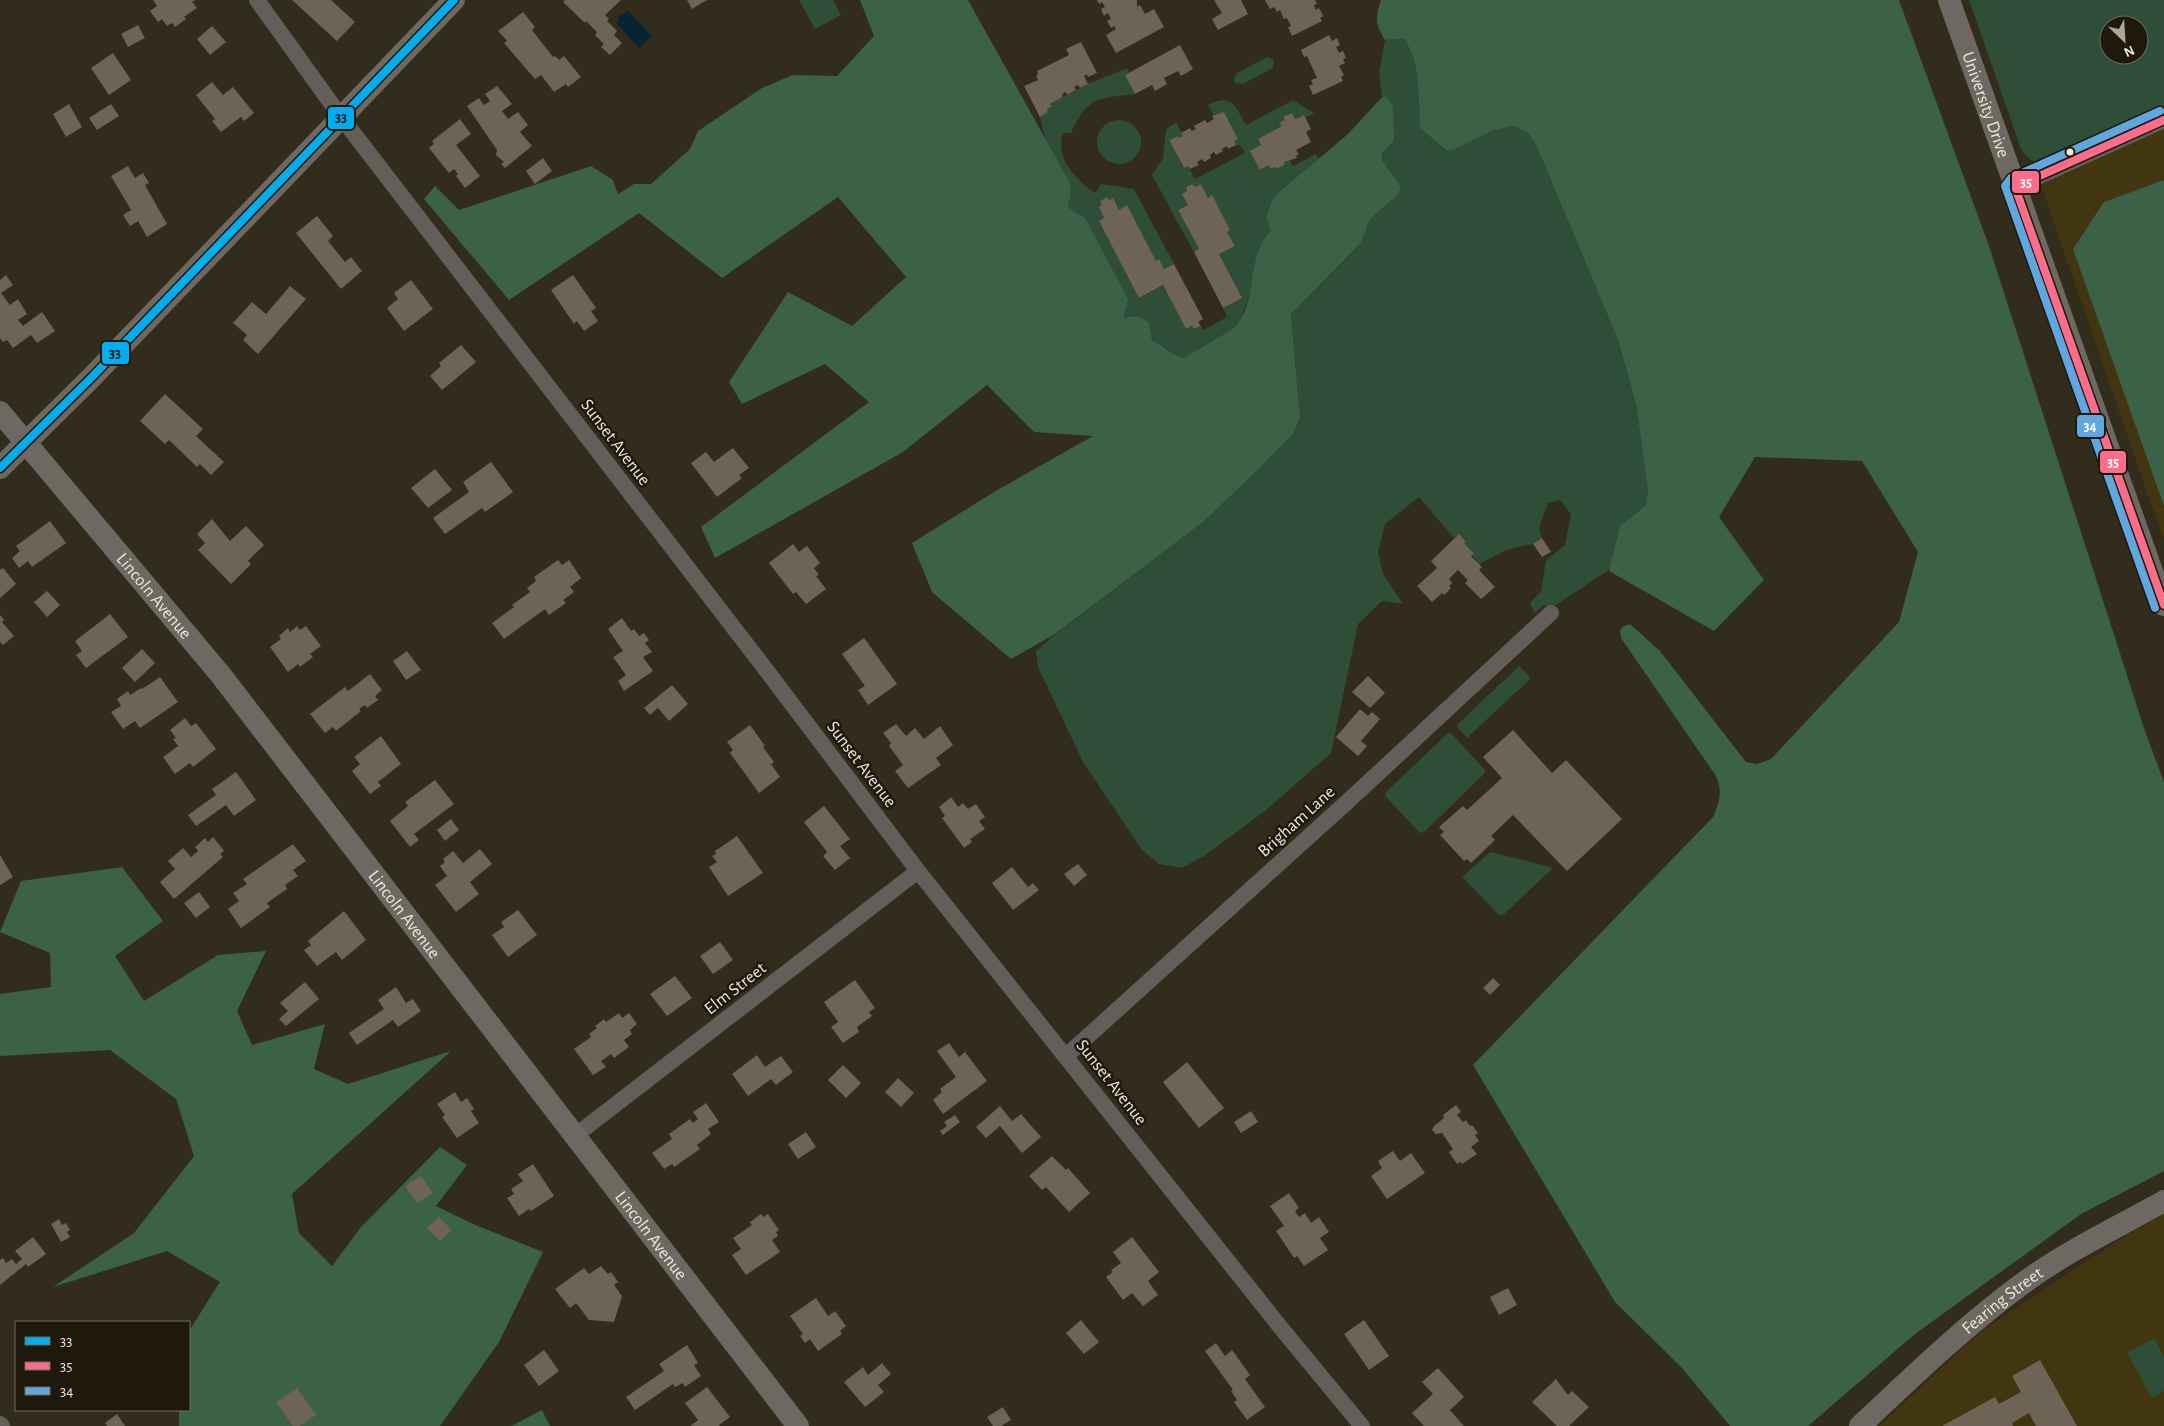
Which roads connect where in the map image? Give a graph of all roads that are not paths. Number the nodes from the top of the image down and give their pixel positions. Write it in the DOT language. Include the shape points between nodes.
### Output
graph roads {
  1 [pos="257,0"];
  2 [pos="454,0"];
  3 [pos="1949,0"];
  4 [pos="341,117"];
  5 [pos="2164,120"];
  6 [pos="2015,187"];
  7 [pos="0,412"];
  8 [pos="24,443"];
  9 [pos="0,468"];
  10 [pos="2164,605"];
  11 [pos="1551,613"];
  12 [pos="918,871"];
  13 [pos="1066,1056"];
  14 [pos="576,1135"];
  15 [pos="2164,1201"];
  16 [pos="798,1426"];
  17 [pos="1362,1426"];
  18 [pos="1860,1426"];
  1 -- 4 [label="street, Sunset Avenue"];
  2 -- 4 [label="street"];
  3 -- 6 [label="street, University Drive"];
  4 -- 8 [label="street" via="92,377"];
  4 -- 12 [label="street, Sunset Avenue"];
  5 -- 6 [label="street"];
  6 -- 10 [label="street, University Drive"];
  7 -- 8 [label="street, Lincoln Avenue"];
  8 -- 9 [label="street"];
  8 -- 14 [label="street, Lincoln Avenue" via="220,674"];
  11 -- 13 [label="street, Brigham Lane"];
  12 -- 13 [label="street, Sunset Avenue"];
  12 -- 14 [label="street, Elm Street"];
  13 -- 17 [label="street, Sunset Avenue"];
  14 -- 16 [label="street, Lincoln Avenue"];
  15 -- 18 [label="street, Fearing Street" via="2026,1280"];
}
